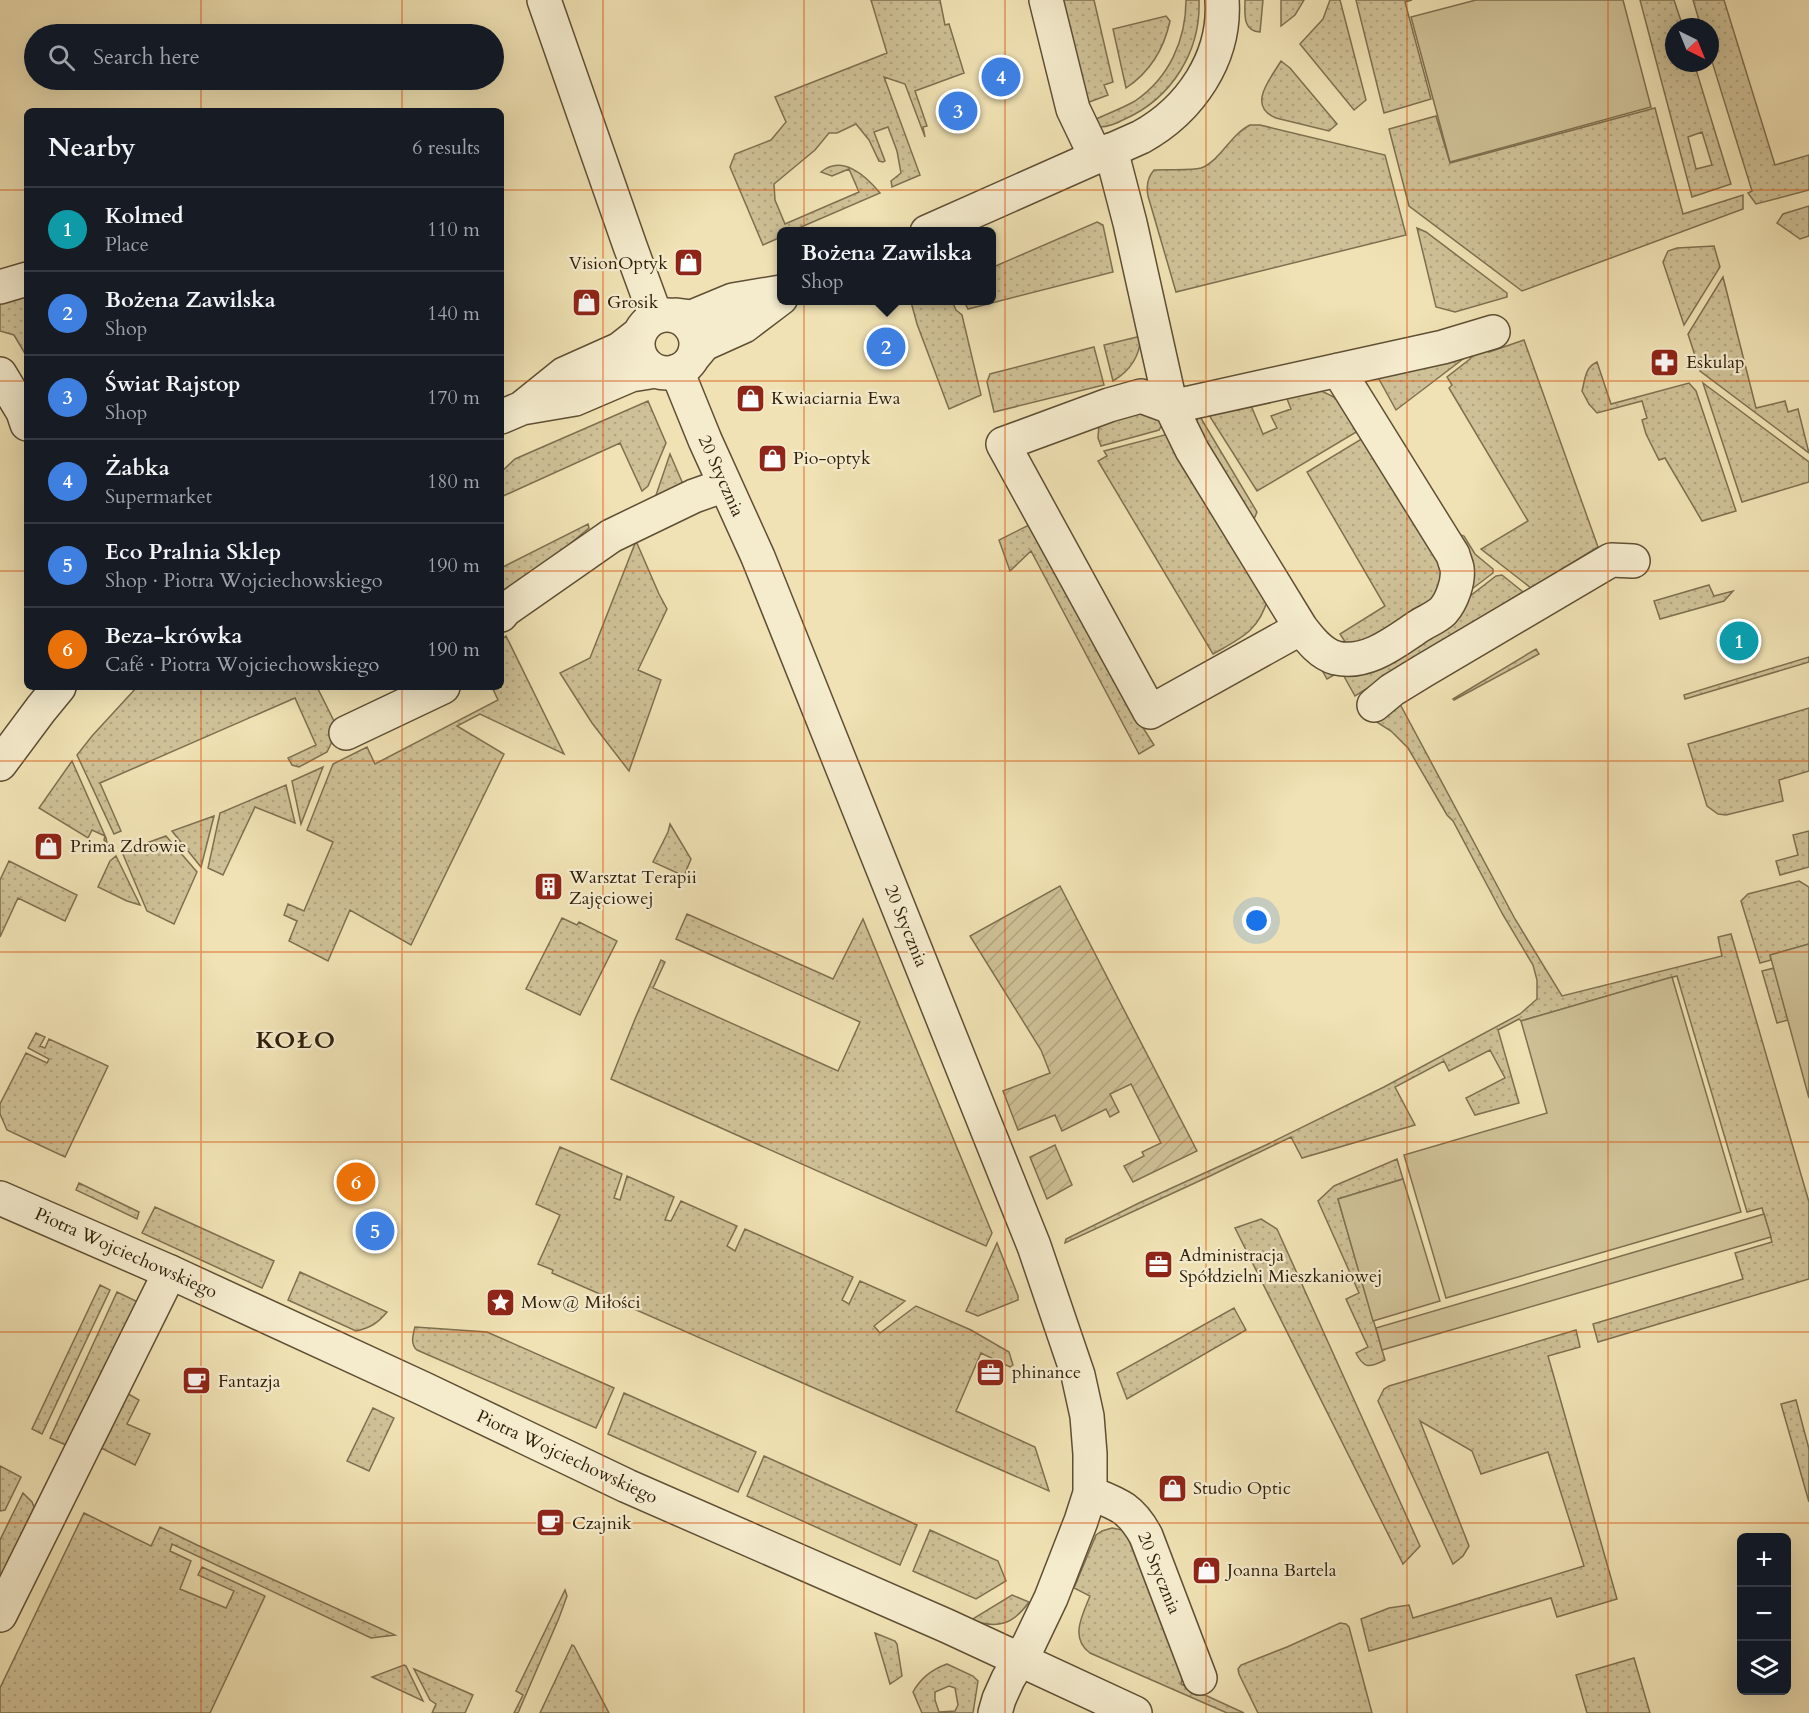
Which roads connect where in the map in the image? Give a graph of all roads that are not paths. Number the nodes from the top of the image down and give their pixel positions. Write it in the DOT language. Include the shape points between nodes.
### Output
graph roads {
  1 [pos="544,0"];
  2 [pos="1046,0"];
  3 [pos="1222,0"];
  4 [pos="1103,154"];
  5 [pos="936,227"];
  6 [pos="24,280"];
  7 [pos="0,287"];
  8 [pos="777,293"];
  9 [pos="777,301"];
  10 [pos="657,322"];
  11 [pos="1493,332"];
  12 [pos="676,366"];
  13 [pos="1338,370"];
  14 [pos="0,374"];
  15 [pos="1171,407"];
  16 [pos="511,412"];
  17 [pos="17,418"];
  18 [pos="725,485"];
  19 [pos="1633,561"];
  20 [pos="504,611"];
  21 [pos="1301,628"];
  22 [pos="56,690"];
  23 [pos="437,690"];
  24 [pos="1374,705"];
  25 [pos="346,733"];
  26 [pos="0,764"];
  27 [pos="0,1198"];
  28 [pos="170,1272"];
  29 [pos="1090,1493"];
  30 [pos="0,1615"];
  31 [pos="1019,1660"];
  32 [pos="1200,1678"];
  33 [pos="995,1713"];
  34 [pos="1135,1713"];
  1 -- 10 [label="street"];
  2 -- 4 [label="street" via="1073,109"];
  3 -- 4 [label="street" via="1216,48 1195,91 1156,128"];
  4 -- 5 [label="street"];
  4 -- 15 [label="street" via="1132,232"];
  6 -- 7 [label="street"];
  8 -- 10 [label="street" via="733,300 692,317"];
  9 -- 12 [label="street" via="744,326 704,344"];
  10 -- 12 [label="street" via="638,345 640,356 647,365"];
  10 -- 12 [label="street" via="686,321 694,332 696,344"];
  10 -- 16 [label="street" via="620,349 564,374"];
  11 -- 13 [label="street"];
  12 -- 16 [label="street" via="631,375 575,399"];
  12 -- 18 [label="street, 20 Stycznia"];
  13 -- 15 [label="street"];
  13 -- 21 [label="street" via="1453,555 1457,582 1443,611 1377,653 1361,658 1336,658 1324,653"];
  14 -- 17 [label="street"];
  15 -- 21 [label="street" via="1191,450"];
  15 -- 21 [label="street" via="1141,396 1003,444 1150,712"];
  18 -- 20 [label="street" via="611,536"];
  18 -- 29 [label="street, 20 Stycznia" via="758,557 1034,1246 1078,1375 1087,1416"];
  19 -- 24 [label="street" via="1611,560 1392,690"];
  22 -- 26 [label="street"];
  23 -- 25 [label="street"];
  27 -- 28 [label="street, Piotra Wojciechowskiego"];
  28 -- 30 [label="street"];
  28 -- 31 [label="street, Piotra Wojciechowskiego" via="627,1486"];
  29 -- 31 [label="street, 20 Stycznia" via="1051,1598"];
  29 -- 32 [label="street, 20 Stycznia" via="1125,1509 1140,1525"];
  31 -- 33 [label="street, 20 Stycznia"];
  31 -- 34 [label="street, Piotra Wojciechowskiego"];
}
